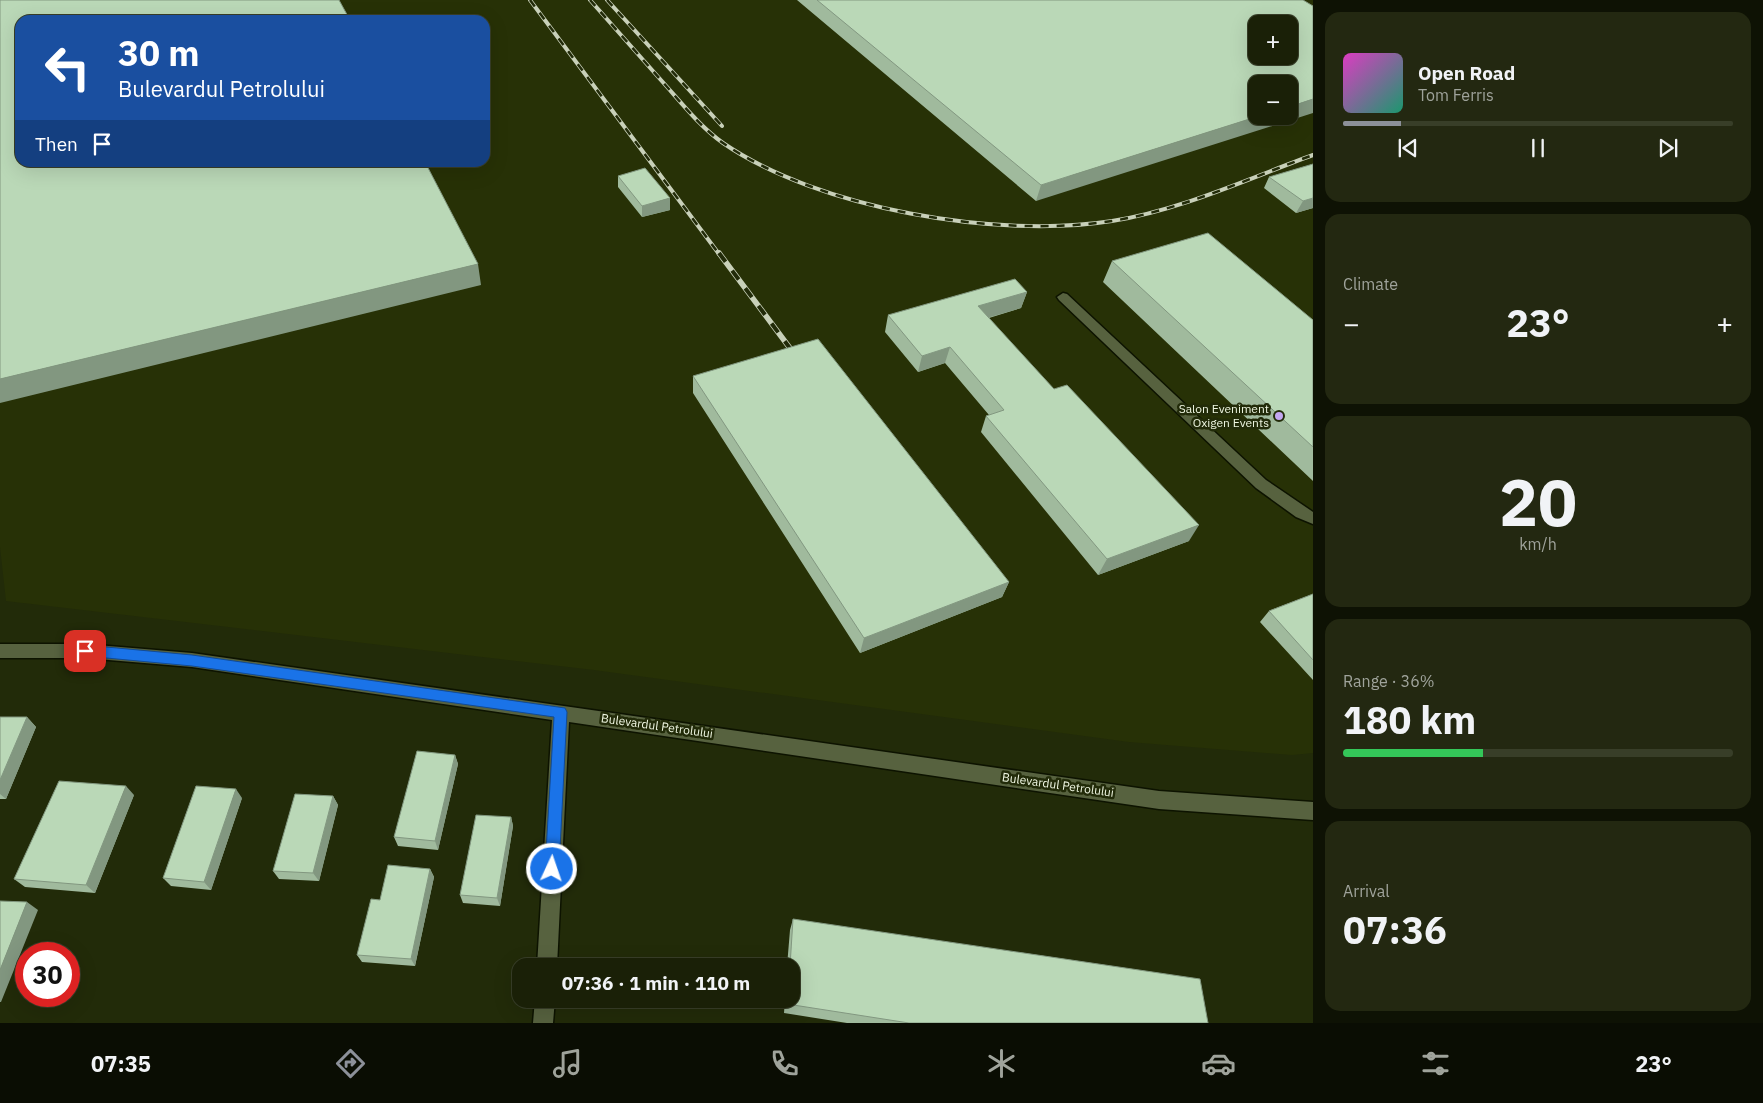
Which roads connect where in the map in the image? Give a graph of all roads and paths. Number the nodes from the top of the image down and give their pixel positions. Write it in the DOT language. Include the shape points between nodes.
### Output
graph roads {
  1 [pos="1063,297"];
  2 [pos="1313,518"];
  3 [pos="0,651"];
  4 [pos="561,712"];
  5 [pos="1313,811"];
  6 [pos="547,958"];
  7 [pos="544,1008"];
  8 [pos="543,1023"];
  1 -- 2 [label="street" via="1261,484"];
  3 -- 4 [label="street, Bulevardul Petrolului" via="85,651 192,660"];
  4 -- 5 [label="street, Bulevardul Petrolului" via="1158,800"];
  4 -- 6 [label="street"];
  7 -- 8 [label="street"];
}
